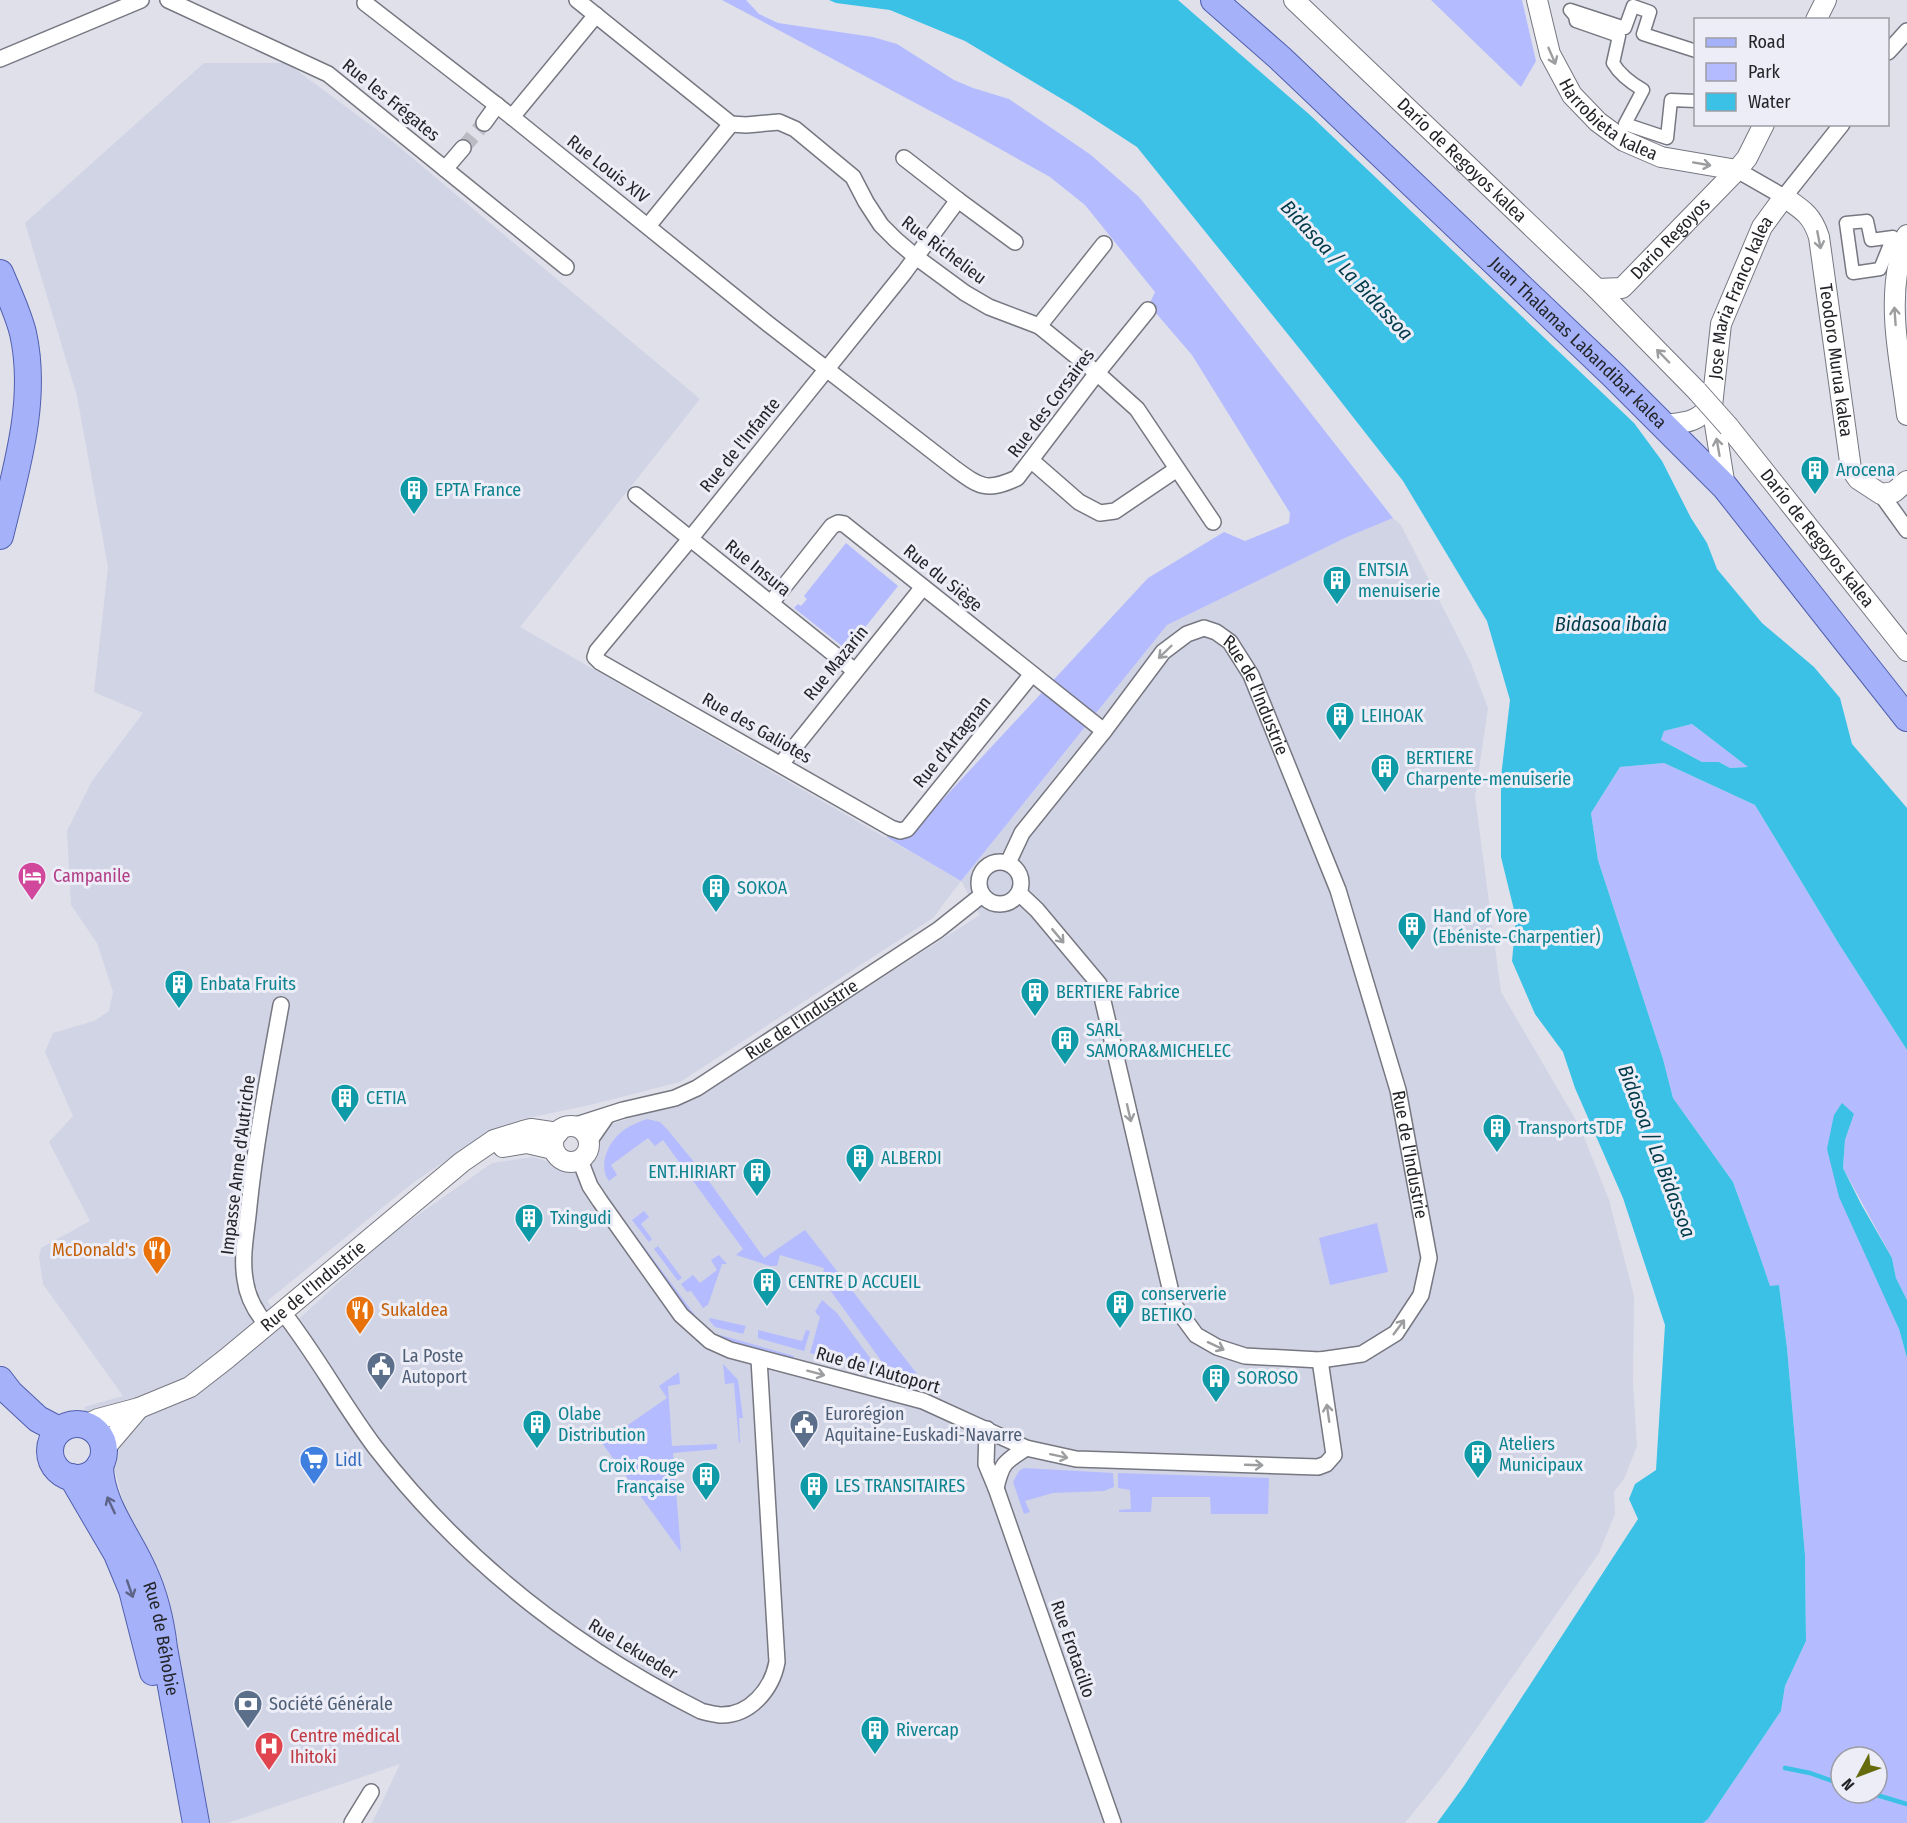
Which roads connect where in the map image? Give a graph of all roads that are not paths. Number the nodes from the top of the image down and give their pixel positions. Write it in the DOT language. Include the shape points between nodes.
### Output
graph roads {
  1 [pos="141,0"];
  2 [pos="168,0"];
  3 [pos="577,0"];
  4 [pos="1214,0"];
  5 [pos="1294,0"];
  6 [pos="1537,0"];
  7 [pos="1826,0"];
  8 [pos="365,3"];
  9 [pos="596,15"];
  10 [pos="1817,18"];
  11 [pos="1907,31"];
  12 [pos="1889,50"];
  13 [pos="1694,51"];
  14 [pos="0,59"];
  15 [pos="1694,101"];
  16 [pos="497,105"];
  17 [pos="512,117"];
  18 [pos="484,123"];
  19 [pos="731,124"];
  20 [pos="1763,126"];
  21 [pos="1840,126"];
  22 [pos="463,148"];
  23 [pos="904,158"];
  24 [pos="445,169"];
  25 [pos="1737,170"];
  26 [pos="1784,196"];
  27 [pos="958,200"];
  28 [pos="648,226"];
  29 [pos="1907,236"];
  30 [pos="1015,242"];
  31 [pos="1104,244"];
  32 [pos="916,257"];
  33 [pos="566,267"];
  34 [pos="1880,269"];
  35 [pos="0,273"];
  36 [pos="1622,288"];
  37 [pos="1597,289"];
  38 [pos="1148,310"];
  39 [pos="1630,322"];
  40 [pos="1039,326"];
  41 [pos="826,369"];
  42 [pos="1097,373"];
  43 [pos="1712,406"];
  44 [pos="1907,416"];
  45 [pos="1664,425"];
  46 [pos="1032,461"];
  47 [pos="1178,469"];
  48 [pos="1907,481"];
  49 [pos="1725,487"];
  50 [pos="1881,494"];
  51 [pos="636,495"];
  52 [pos="1213,522"];
  53 [pos="1907,530"];
  54 [pos="0,536"];
  55 [pos="690,539"];
  56 [pos="923,587"];
  57 [pos="771,603"];
  58 [pos="1907,651"];
  59 [pos="595,657"];
  60 [pos="855,671"];
  61 [pos="1032,675"];
  62 [pos="1907,718"];
  63 [pos="1104,732"];
  64 [pos="781,764"];
  65 [pos="900,831"];
  66 [pos="1008,863"];
  67 [pos="1019,893"];
  68 [pos="982,895"];
  69 [pos="281,1005"];
  70 [pos="606,1117"];
  71 [pos="561,1136"];
  72 [pos="590,1140"];
  73 [pos="580,1160"];
  74 [pos="282,1311"];
  75 [pos="266,1324"];
  76 [pos="759,1359"];
  77 [pos="1320,1359"];
  78 [pos="0,1368"];
  79 [pos="0,1380"];
  80 [pos="0,1402"];
  81 [pos="26,1407"];
  82 [pos="139,1408"];
  83 [pos="86,1425"];
  84 [pos="987,1429"];
  85 [pos="55,1438"];
  86 [pos="1026,1448"];
  87 [pos="102,1457"];
  88 [pos="72,1477"];
  89 [pos="996,1488"];
  90 [pos="371,1792"];
  91 [pos="180,1823"];
  92 [pos="196,1823"];
  93 [pos="352,1823"];
  94 [pos="1113,1823"];
  1 -- 14 [label="street"];
  2 -- 24 [label="street, Rue les Frégates" via="328,74"];
  3 -- 9 [label="street"];
  4 -- 45 [label="main road, Juan Thalamas Labandibar kalea" via="1280,58"];
  5 -- 37 [label="street, Darío de Regoyos kalea"];
  6 -- 25 [label="street, Harrobieta kalea, one-way" via="1550,54 1572,95 1598,122 1624,141 1661,157"];
  7 -- 10 [label="street"];
  8 -- 16 [label="street, Rue Louis XIV"];
  9 -- 17 [label="street"];
  9 -- 19 [label="street"];
  11 -- 12 [label="street"];
  13 -- 15 [label="street" via="1643,34 1650,12 1633,6 1625,28 1570,10 1576,21 1619,36 1613,63 1643,90 1625,124 1667,138 1671,100"];
  16 -- 17 [label="street, Rue Louis XIV"];
  16 -- 18 [label="street"];
  17 -- 28 [label="street, Rue Louis XIV"];
  19 -- 28 [label="street"];
  19 -- 32 [label="street, Rue Richelieu" via="779,122 806,136 854,177 881,225"];
  20 -- 25 [label="street, Dario Regoyos"];
  21 -- 26 [label="street, Jose Maria Franco kalea"];
  22 -- 24 [label="street"];
  23 -- 27 [label="street"];
  24 -- 33 [label="street, Rue les Frégates"];
  25 -- 26 [label="street, Jose Maria Franco kalea"];
  25 -- 36 [label="street, Dario Regoyos"];
  26 -- 43 [label="street, Jose Maria Franco kalea" via="1762,227 1721,324"];
  26 -- 50 [label="street, Teodoro Murua kalea, one-way" via="1814,221 1851,469 1858,479"];
  27 -- 30 [label="street"];
  27 -- 32 [label="street, Rue de l'Infante"];
  28 -- 41 [label="street, Rue Louis XIV"];
  44 -- 29 [label="street, one-way" via="1894,310"];
  31 -- 40 [label="street"];
  32 -- 40 [label="street, Rue Richelieu" via="989,307"];
  32 -- 41 [label="street, Rue de l'Infante"];
  34 -- 34 [label="street" via="1853,273 1846,224 1867,220 1871,240 1893,237"];
  35 -- 54 [label="main road" via="22,331 28,375 20,450"];
  36 -- 37 [label="street, Dario Regoyos"];
  36 -- 39 [label="street"];
  37 -- 39 [label="street, Darío de Regoyos kalea"];
  38 -- 42 [label="street, Rue des Corsaires"];
  58 -- 39 [label="street, Darío de Regoyos kalea, one-way, bridge" via="1729,427"];
  40 -- 42 [label="street, Rue Richelieu"];
  41 -- 46 [label="street, Rue des Corsaires" via="977,484 1001,486 1017,478"];
  41 -- 55 [label="street, Rue de l'Infante"];
  42 -- 46 [label="street, Rue des Corsaires"];
  42 -- 47 [label="street, Rue Richelieu" via="1137,409"];
  43 -- 45 [label="street" via="1690,422"];
  49 -- 43 [label="street, Jose Maria Franco kalea, one-way"];
  45 -- 49 [label="main road, Juan Thalamas Labandibar kalea"];
  46 -- 47 [label="street" via="1079,502 1100,513 1115,512"];
  47 -- 52 [label="street, Rue Richelieu"];
  48 -- 50 [label="street" via="1894,492"];
  49 -- 62 [label="main road, Juan Thalamas Labandibar kalea"];
  50 -- 53 [label="street"];
  51 -- 55 [label="street, Rue Insura"];
  55 -- 57 [label="street, Rue Insura"];
  55 -- 59 [label="street, Rue de l'Infante"];
  56 -- 57 [label="street, Rue du Siège" via="838,523"];
  56 -- 60 [label="street, Rue Mazarin"];
  56 -- 61 [label="street, Rue du Siège"];
  57 -- 60 [label="street, Rue Insura"];
  59 -- 64 [label="street, Rue des Galiotes"];
  60 -- 64 [label="street, Rue Mazarin"];
  61 -- 63 [label="street, Rue du Siège"];
  61 -- 65 [label="street, Rue d'Artagnan" via="907,829"];
  63 -- 66 [label="street, Rue de l'Industrie" via="1022,833"];
  77 -- 63 [label="street, Rue de l'Industrie, one-way" via="1362,1354 1396,1334 1421,1295 1430,1258 1398,1090 1338,890 1251,675 1230,642 1216,632 1204,628 1187,634 1163,651"];
  64 -- 65 [label="street, Rue des Galiotes"];
  66 -- 67 [label="street" via="1021,879"];
  66 -- 68 [label="street" via="994,863 983,870 978,882"];
  67 -- 68 [label="street" via="1001,904 993,904"];
  67 -- 77 [label="street, Rue de l'Industrie, one-way" via="1099,984 1174,1305 1196,1335 1217,1347 1245,1356"];
  68 -- 70 [label="street, Rue de l'Industrie" via="938,930 696,1088 675,1098"];
  69 -- 75 [label="street, Impasse Anne d'Autriche" via="255,1154 244,1256 251,1300"];
  70 -- 71 [label="street, Rue de l'Industrie"];
  70 -- 72 [label="street"];
  71 -- 72 [label="street, Rue de l'Industrie" via="581,1129"];
  71 -- 73 [label="street, Rue de l'Industrie" via="563,1160"];
  71 -- 74 [label="street, Rue de l'Industrie" via="478,1152 462,1162"];
  72 -- 73 [label="street"];
  73 -- 76 [label="street, Rue de l'Autoport" via="590,1186 681,1316 710,1341"];
  74 -- 75 [label="street, Rue de l'Industrie"];
  74 -- 76 [label="street, Rue Lekueder" via="386,1460 449,1532 495,1574 595,1651 701,1712 720,1714 743,1710 763,1695 777,1662"];
  75 -- 82 [label="street, Rue de l'Industrie" via="190,1387"];
  76 -- 84 [label="street, Rue de l'Autoport, one-way" via="923,1401"];
  86 -- 77 [label="street, Rue de l'Autoport, one-way" via="1076,1459 1318,1467 1334,1455"];
  78 -- 81 [label="street"];
  79 -- 81 [label="main road"];
  80 -- 85 [label="main road" via="43,1444"];
  81 -- 85 [label="main road"];
  82 -- 83 [label="street, Rue de l'Industrie"];
  82 -- 87 [label="street, Rue de l'Industrie"];
  83 -- 85 [label="main road" via="71,1424"];
  83 -- 87 [label="main road" via="100,1436"];
  84 -- 86 [label="street, Rue de l'Autoport"];
  84 -- 89 [label="street, Rue Erotacillo" via="986,1464"];
  85 -- 88 [label="main road" via="53,1463"];
  86 -- 89 [label="street" via="1000,1469"];
  87 -- 88 [label="main road" via="88,1475"];
  92 -- 87 [label="main road, Rue de Béhobie, one-way" via="160,1620 144,1573 109,1503 100,1477"];
  88 -- 91 [label="main road, Rue de Béhobie, one-way" via="117,1554 132,1590 152,1664"];
  89 -- 94 [label="street, Rue Erotacillo"];
  90 -- 93 [label="street"];
}
